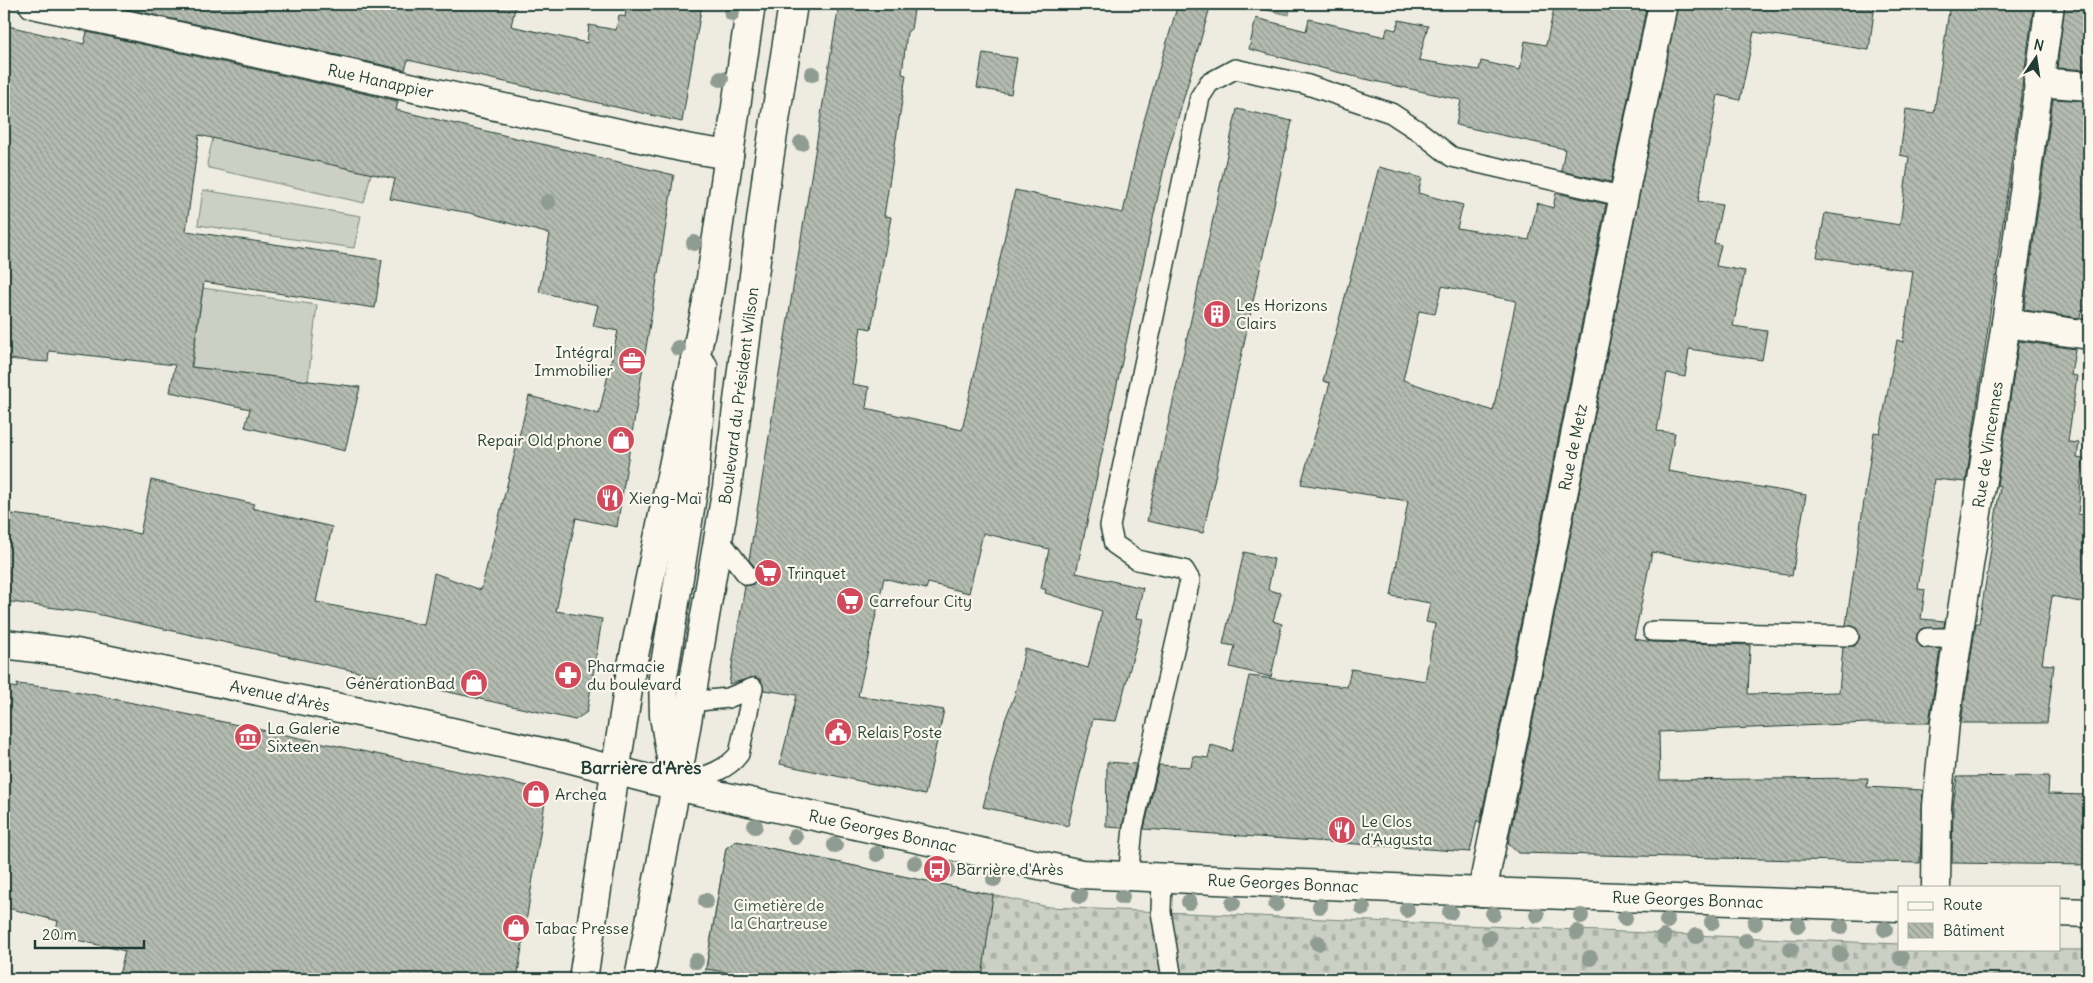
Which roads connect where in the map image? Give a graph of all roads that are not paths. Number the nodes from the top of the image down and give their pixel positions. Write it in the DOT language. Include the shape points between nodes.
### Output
graph roads {
  1 [pos="32,4"];
  2 [pos="751,4"];
  3 [pos="793,4"];
  4 [pos="1663,4"];
  5 [pos="2050,4"];
  6 [pos="97,11"];
  7 [pos="2038,82"];
  8 [pos="2089,86"];
  9 [pos="729,155"];
  10 [pos="1625,197"];
  11 [pos="709,292"];
  12 [pos="2006,322"];
  13 [pos="2089,335"];
  14 [pos="718,538"];
  15 [pos="747,574"];
  16 [pos="1653,631"];
  17 [pos="1849,636"];
  18 [pos="1927,638"];
  19 [pos="1958,638"];
  20 [pos="4,644"];
  21 [pos="690,702"];
  22 [pos="614,770"];
  23 [pos="676,786"];
  24 [pos="1128,877"];
  25 [pos="1162,878"];
  26 [pos="1936,886"];
  27 [pos="1482,892"];
  28 [pos="1898,907"];
  29 [pos="2060,912"];
  30 [pos="2089,913"];
  31 [pos="582,979"];
  32 [pos="639,979"];
  33 [pos="1172,979"];
  1 -- 6 [label="main road, Rue Hanappier"];
  2 -- 9 [label="main road"];
  3 -- 14 [label="main road, Boulevard du Président Wilson"];
  4 -- 10 [label="main road, Rue de Metz"];
  5 -- 7 [label="main road, Rue de Vincennes"];
  6 -- 9 [label="main road, Rue Hanappier" via="686,148"];
  7 -- 8 [label="main road"];
  7 -- 12 [label="main road, Rue de Vincennes"];
  9 -- 11 [label="main road"];
  10 -- 24 [label="lane" via="1452,157 1391,113 1305,84 1235,70 1209,83 1200,97 1110,526 1114,544 1137,560 1184,570 1190,580 1133,828"];
  10 -- 27 [label="main road, Rue de Metz"];
  11 -- 22 [label="main road" via="631,670"];
  11 -- 23 [label="main road" via="694,484 663,677 664,716"];
  12 -- 13 [label="main road"];
  12 -- 19 [label="main road, Rue de Vincennes"];
  14 -- 15 [label="lane"];
  14 -- 21 [label="main road, Boulevard du Président Wilson"];
  16 -- 17 [label="lane"];
  18 -- 19 [label="lane"];
  19 -- 26 [label="main road, Rue de Vincennes" via="1937,806"];
  20 -- 22 [label="main road, Avenue d'Arès" via="76,653 402,721"];
  21 -- 23 [label="main road, Boulevard du Président Wilson"];
  21 -- 23 [label="lane" via="728,698 753,688 739,754 732,763"];
  22 -- 23 [label="main road, Avenue d'Arès"];
  22 -- 31 [label="main road"];
  23 -- 24 [label="main road, Rue Georges Bonnac" via="1081,874"];
  23 -- 32 [label="main road, Boulevard du Président Wilson"];
  24 -- 25 [label="main road, Rue Georges Bonnac"];
  25 -- 27 [label="main road, Rue Georges Bonnac"];
  25 -- 33 [label="lane" via="1161,912"];
  27 -- 28 [label="main road, Rue Georges Bonnac"];
  29 -- 30 [label="main road"];
}
